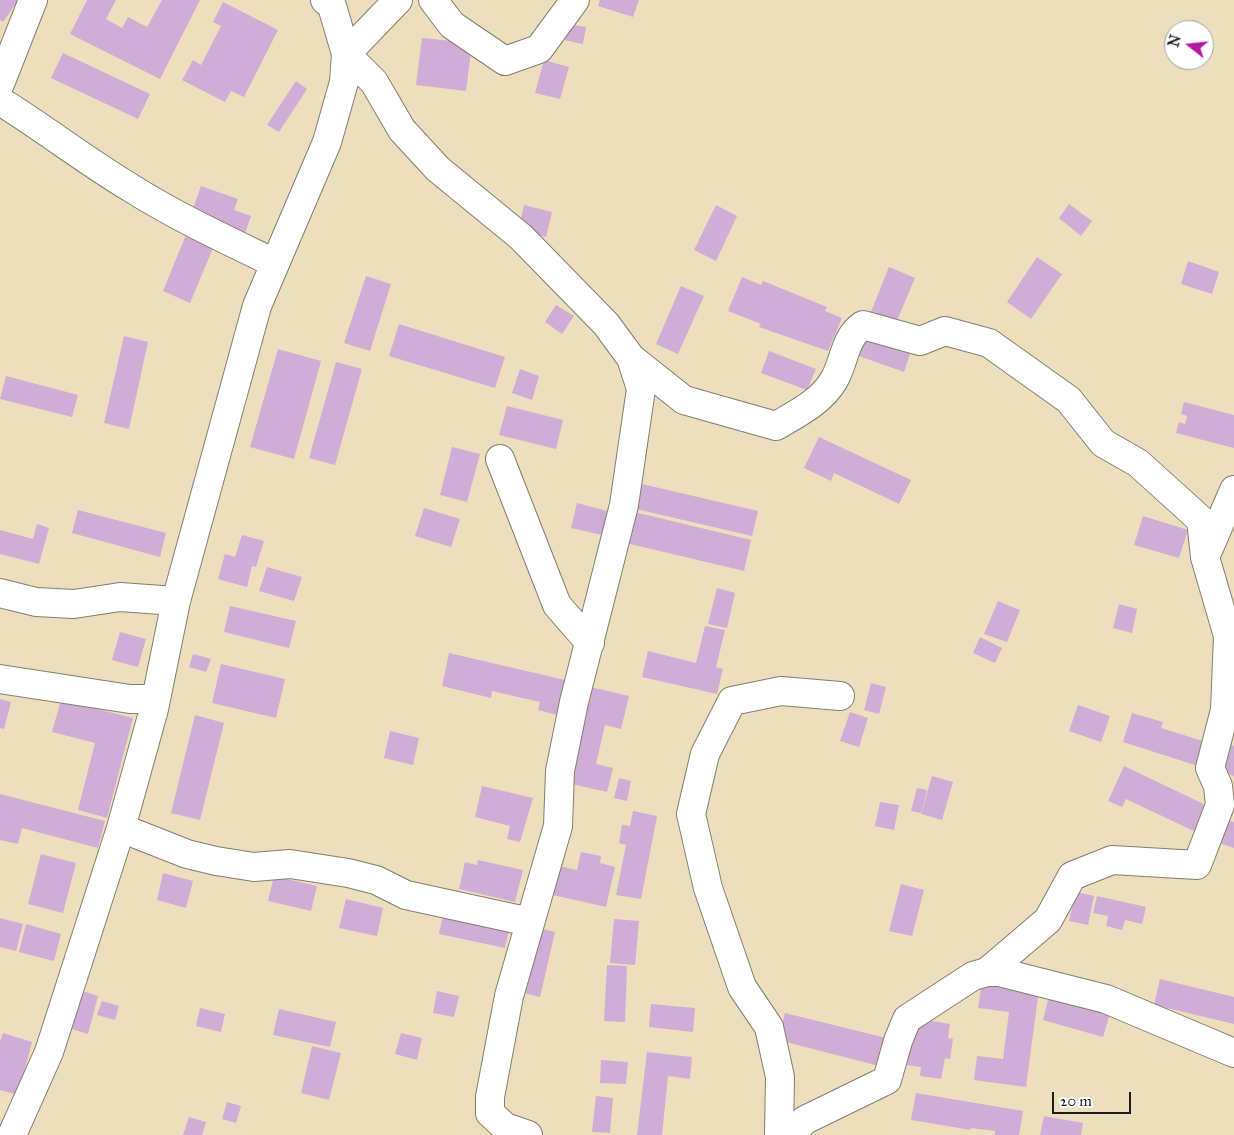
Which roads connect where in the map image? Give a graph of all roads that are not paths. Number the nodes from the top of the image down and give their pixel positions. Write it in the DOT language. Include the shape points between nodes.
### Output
graph roads {
  1 [pos="33,0"];
  2 [pos="325,0"];
  3 [pos="398,0"];
  4 [pos="433,0"];
  5 [pos="575,0"];
  6 [pos="346,54"];
  7 [pos="0,84"];
  8 [pos="0,101"];
  9 [pos="274,263"];
  10 [pos="632,358"];
  11 [pos="500,459"];
  12 [pos="1234,490"];
  13 [pos="1205,557"];
  14 [pos="0,593"];
  15 [pos="176,601"];
  16 [pos="590,643"];
  17 [pos="0,679"];
  18 [pos="840,696"];
  19 [pos="155,699"];
  20 [pos="121,828"];
  21 [pos="530,922"];
  22 [pos="987,972"];
  23 [pos="1234,1053"];
  24 [pos="12,1135"];
  25 [pos="528,1135"];
  26 [pos="779,1135"];
  27 [pos="790,1135"];
  1 -- 7 [label="street"];
  2 -- 6 [label="street" via="332,6"];
  3 -- 6 [label="street"];
  4 -- 5 [label="street" via="452,25 505,61 539,49"];
  6 -- 9 [label="street" via="344,82 326,142"];
  6 -- 10 [label="street" via="374,82 402,130 438,169 521,237 606,324"];
  8 -- 9 [label="street" via="130,188"];
  9 -- 15 [label="street" via="256,306"];
  10 -- 13 [label="street" via="684,400 776,426 817,402 834,379 852,332 863,325 920,341 945,331 989,343 1069,400 1103,443 1138,462 1201,520"];
  10 -- 16 [label="street" via="641,389 624,505"];
  11 -- 16 [label="street" via="557,605"];
  12 -- 13 [label="street"];
  13 -- 22 [label="street" via="1228,636 1225,710 1210,768 1218,786 1220,805 1197,865 1112,860 1072,876 1048,920"];
  14 -- 15 [label="street" via="36,602 74,604 120,597"];
  15 -- 19 [label="street"];
  16 -- 21 [label="street" via="560,771 558,826"];
  17 -- 19 [label="street" via="130,699"];
  18 -- 26 [label="street" via="781,691 732,701 705,754 691,814 708,888 742,987 769,1027 780,1077"];
  19 -- 20 [label="street"];
  20 -- 21 [label="street" via="216,862 254,867 290,864 348,873 376,880 406,895"];
  20 -- 24 [label="street" via="49,1052"];
  21 -- 25 [label="street" via="509,996 490,1097 490,1113 505,1127"];
  22 -- 23 [label="street" via="999,972 1106,999"];
  22 -- 27 [label="street" via="973,976 907,1019 887,1080 805,1120"];
}
